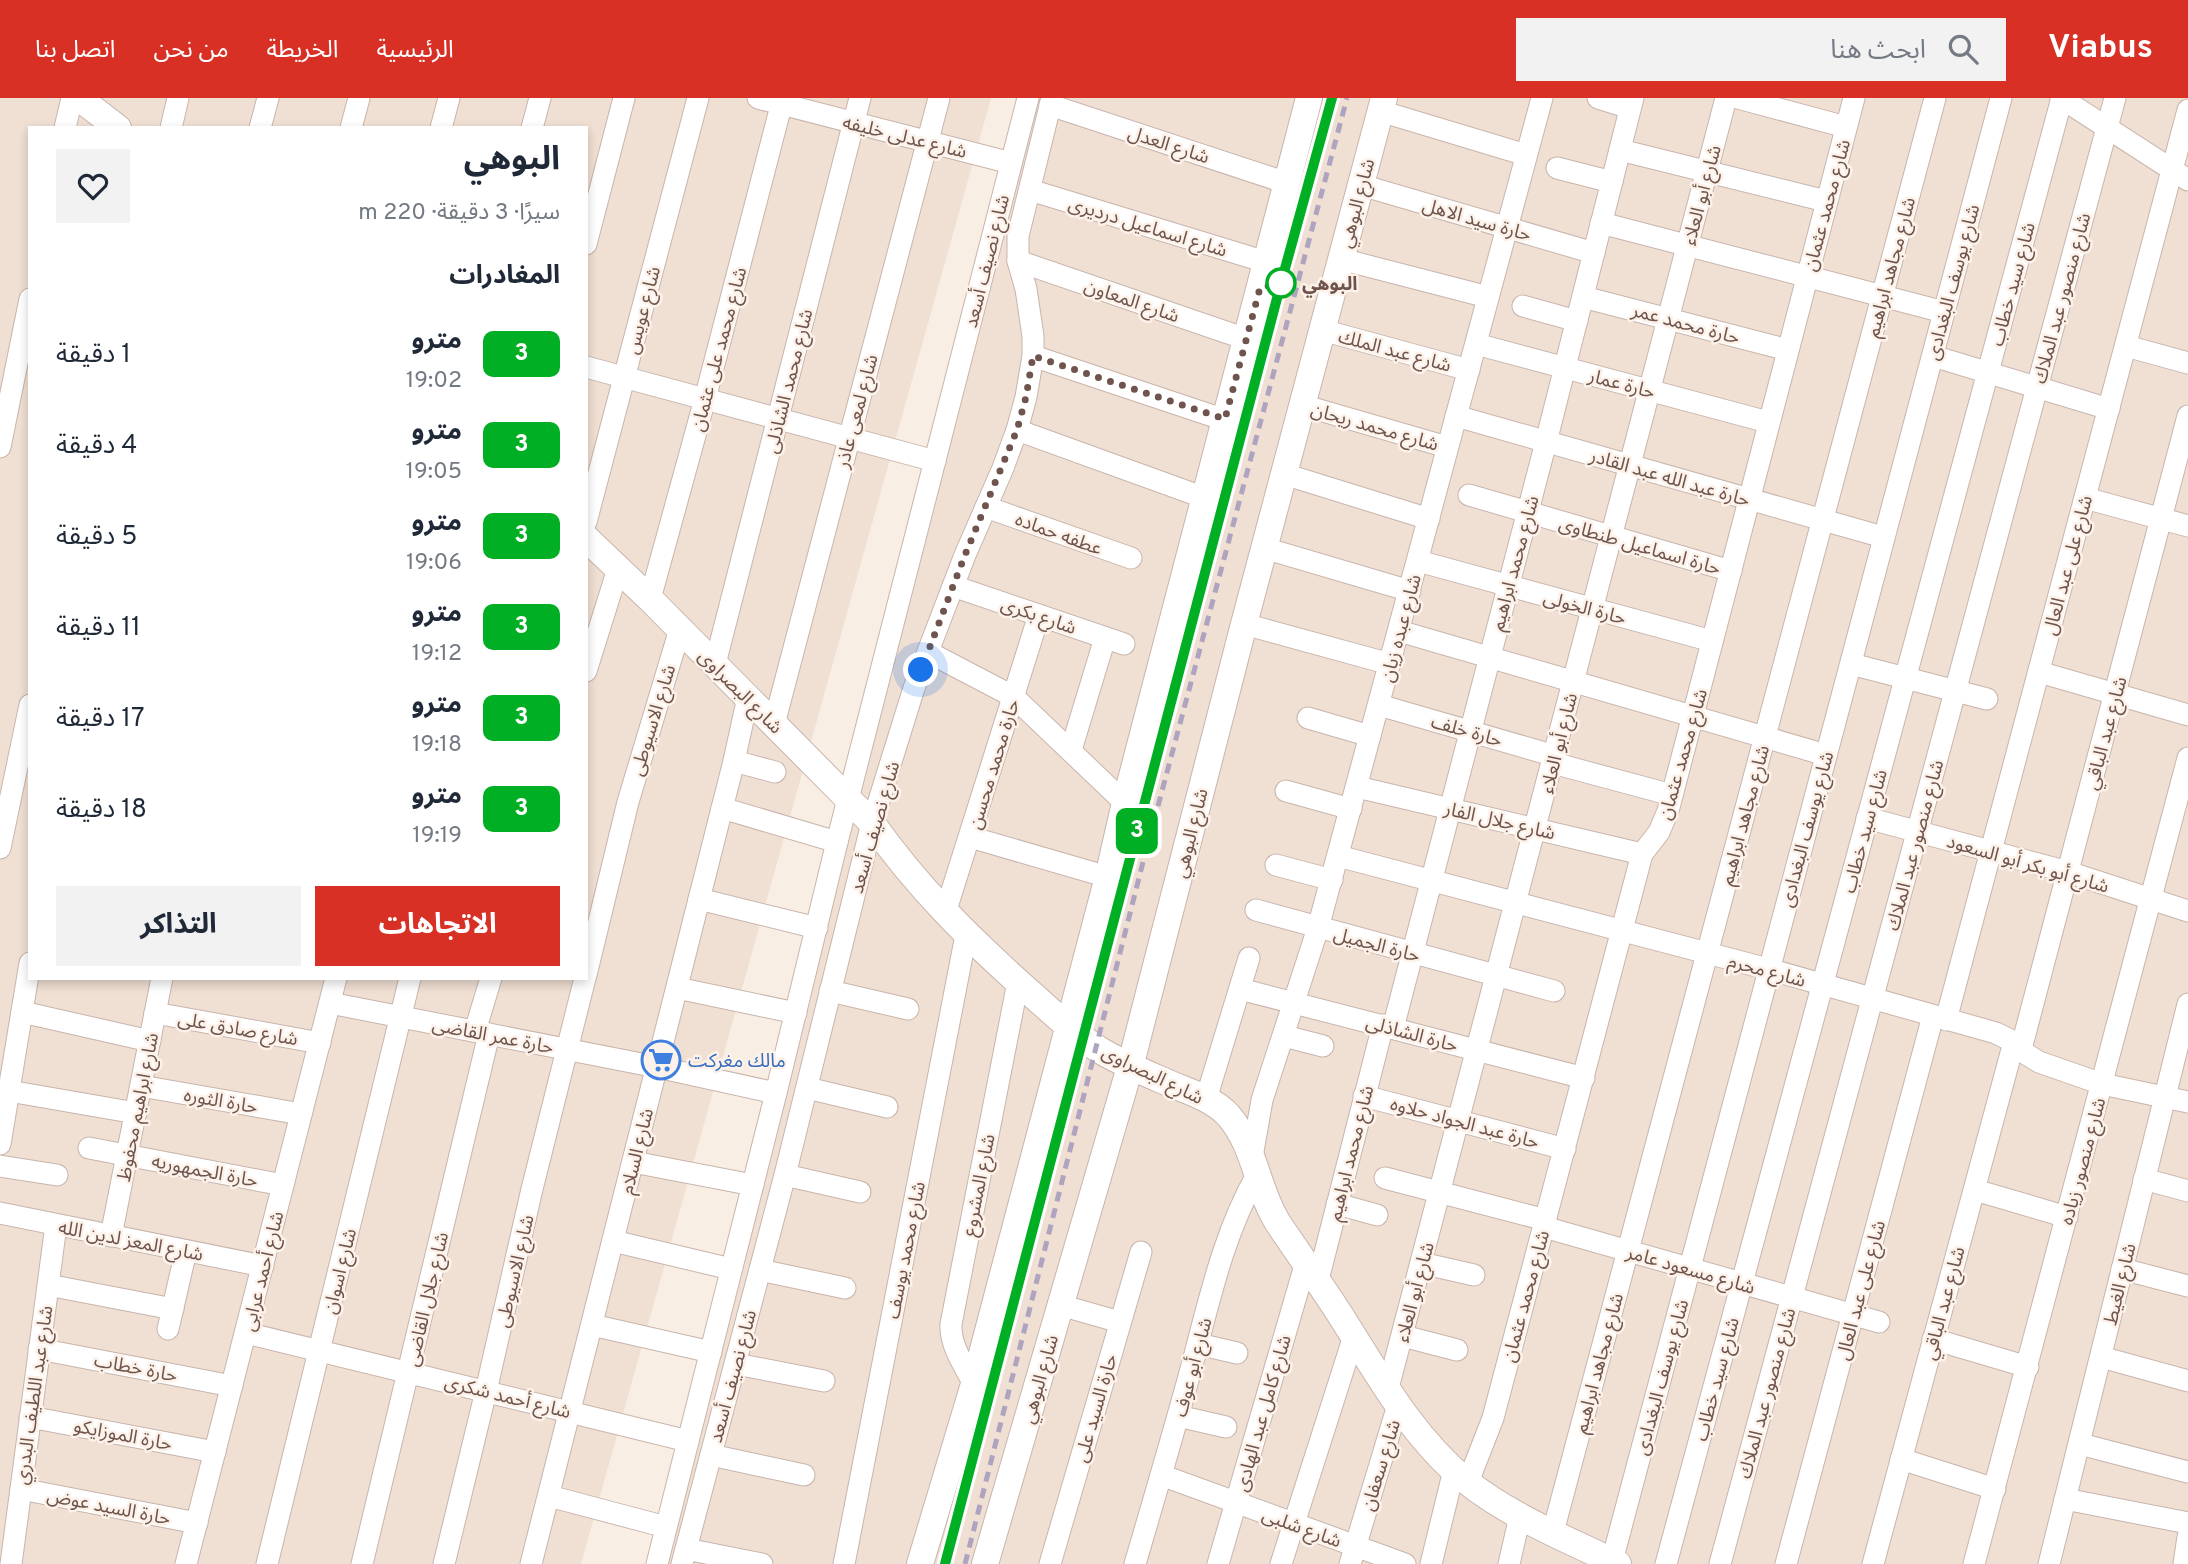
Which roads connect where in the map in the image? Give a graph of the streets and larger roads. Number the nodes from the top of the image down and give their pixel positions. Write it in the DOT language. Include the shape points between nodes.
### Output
graph roads {
  1 [pos="178,98"];
  2 [pos="268,98"];
  3 [pos="359,98"];
  4 [pos="449,98"];
  5 [pos="540,98"];
  6 [pos="624,98"];
  7 [pos="698,98"];
  8 [pos="758,98"];
  9 [pos="860,98"];
  10 [pos="939,98"];
  11 [pos="1028,98"];
  12 [pos="1542,98"];
  13 [pos="1598,98"];
  14 [pos="1726,98"];
  15 [pos="1738,98"];
  16 [pos="1854,98"];
  17 [pos="1935,98"];
  18 [pos="2001,98"];
  19 [pos="2062,98"];
  20 [pos="2115,98"];
  21 [pos="1305,99"];
  22 [pos="83,100"];
  23 [pos="782,101"];
  24 [pos="1051,102"];
  25 [pos="1632,103"];
  26 [pos="1382,105"];
  27 [pos="2188,110"];
  28 [pos="854,122"];
  29 [pos="66,126"];
  30 [pos="116,126"];
  31 [pos="171,126"];
  32 [pos="261,126"];
  33 [pos="352,126"];
  34 [pos="442,126"];
  35 [pos="533,126"];
  36 [pos="1846,127"];
  37 [pos="2107,127"];
  38 [pos="927,141"];
  39 [pos="1620,150"];
  40 [pos="1527,155"];
  41 [pos="1011,163"];
  42 [pos="1557,168"];
  43 [pos="1707,172"];
  44 [pos="2180,174"];
  45 [pos="1612,182"];
  46 [pos="1287,183"];
  47 [pos="1361,186"];
  48 [pos="1030,190"];
  49 [pos="1826,201"];
  50 [pos="1601,223"];
  51 [pos="1507,228"];
  52 [pos="588,236"];
  53 [pos="1688,246"];
  54 [pos="1594,253"];
  55 [pos="1341,259"];
  56 [pos="1018,261"];
  57 [pos="1266,262"];
  58 [pos="1807,276"];
  59 [pos="1882,296"];
  60 [pos="1488,297"];
  61 [pos="1583,297"];
  62 [pos="1523,306"];
  63 [pos="1944,312"];
  64 [pos="28,318"];
  65 [pos="1668,319"];
  66 [pos="1577,321"];
  67 [pos="1322,330"];
  68 [pos="1246,339"];
  69 [pos="1476,344"];
  70 [pos="2126,346"];
  71 [pos="1788,350"];
  72 [pos="1033,356"];
  73 [pos="1933,356"];
  74 [pos="2188,363"];
  75 [pos="588,368"];
  76 [pos="1565,368"];
  77 [pos="1469,370"];
  78 [pos="1988,373"];
  79 [pos="624,377"];
  80 [pos="21,384"];
  81 [pos="2037,388"];
  82 [pos="1650,390"];
  83 [pos="705,399"];
  84 [pos="1302,405"];
  85 [pos="2109,409"];
  86 [pos="1456,416"];
  87 [pos="2188,416"];
  88 [pos="778,419"];
  89 [pos="1225,419"];
  90 [pos="1768,422"];
  91 [pos="1017,430"];
  92 [pos="849,438"];
  93 [pos="1546,442"];
  94 [pos="0,447"];
  95 [pos="1447,447"];
  96 [pos="935,461"];
  97 [pos="1630,466"];
  98 [pos="1284,474"];
  99 [pos="1469,495"];
  100 [pos="1205,498"];
  101 [pos="2085,498"];
  102 [pos="1749,499"];
  103 [pos="986,507"];
  104 [pos="1528,512"];
  105 [pos="588,514"];
  106 [pos="2162,517"];
  107 [pos="1429,519"];
  108 [pos="1822,520"];
  109 [pos="2188,526"];
  110 [pos="1612,537"];
  111 [pos="1883,537"];
  112 [pos="588,540"];
  113 [pos="1264,548"];
  114 [pos="1131,558"];
  115 [pos="1418,561"];
  116 [pos="618,569"];
  117 [pos="1731,571"];
  118 [pos="953,586"];
  119 [pos="1508,586"];
  120 [pos="1410,591"];
  121 [pos="650,598"];
  122 [pos="1593,609"];
  123 [pos="1039,615"];
  124 [pos="1244,624"];
  125 [pos="680,629"];
  126 [pos="1399,631"];
  127 [pos="1712,641"];
  128 [pos="928,652"];
  129 [pos="1489,657"];
  130 [pos="715,664"];
  131 [pos="1390,664"];
  132 [pos="1851,664"];
  133 [pos="588,665"];
  134 [pos="2039,672"];
  135 [pos="1905,678"];
  136 [pos="1574,682"];
  137 [pos="1955,691"];
  138 [pos="2115,694"];
  139 [pos="748,697"];
  140 [pos="1014,697"];
  141 [pos="1987,699"];
  142 [pos="1379,705"];
  143 [pos="28,715"];
  144 [pos="2188,715"];
  145 [pos="1693,717"];
  146 [pos="1308,718"];
  147 [pos="774,723"];
  148 [pos="1470,732"];
  149 [pos="1370,736"];
  150 [pos="1764,737"];
  151 [pos="1071,750"];
  152 [pos="1826,755"];
  153 [pos="2188,758"];
  154 [pos="1554,759"];
  155 [pos="734,761"];
  156 [pos="775,772"];
  157 [pos="1357,787"];
  158 [pos="1286,791"];
  159 [pos="1672,795"];
  160 [pos="848,799"];
  161 [pos="1125,803"];
  162 [pos="722,808"];
  163 [pos="1351,809"];
  164 [pos="1451,809"];
  165 [pos="1867,818"];
  166 [pos="872,823"];
  167 [pos="1536,829"];
  168 [pos="1917,832"];
  169 [pos="970,837"];
  170 [pos="837,842"];
  171 [pos="0,848"];
  172 [pos="1991,852"];
  173 [pos="1642,854"];
  174 [pos="1338,856"];
  175 [pos="1276,865"];
  176 [pos="2068,872"];
  177 [pos="1108,877"];
  178 [pos="1332,880"];
  179 [pos="1433,881"];
  180 [pos="699,899"];
  181 [pos="2151,899"];
  182 [pos="1516,903"];
  183 [pos="1256,910"];
  184 [pos="2188,911"];
  185 [pos="945,913"];
  186 [pos="817,928"];
  187 [pos="1318,928"];
  188 [pos="1623,931"];
  189 [pos="966,935"];
  190 [pos="1413,953"];
  191 [pos="1707,953"];
  192 [pos="1249,958"];
  193 [pos="588,968"];
  194 [pos="1768,969"];
  195 [pos="28,975"];
  196 [pos="1497,976"];
  197 [pos="162,980"];
  198 [pos="336,980"];
  199 [pos="410,980"];
  200 [pos="491,980"];
  201 [pos="585,980"];
  202 [pos="1018,982"];
  203 [pos="1822,985"];
  204 [pos="677,988"];
  205 [pos="1240,989"];
  206 [pos="831,991"];
  207 [pos="1554,991"];
  208 [pos="1872,999"];
  209 [pos="1295,1002"];
  210 [pos="330,1003"];
  211 [pos="2188,1004"];
  212 [pos="908,1009"];
  213 [pos="22,1012"];
  214 [pos="155,1013"];
  215 [pos="796,1013"];
  216 [pos="401,1017"];
  217 [pos="1940,1018"];
  218 [pos="1068,1027"];
  219 [pos="1388,1027"];
  220 [pos="482,1032"];
  221 [pos="1284,1035"];
  222 [pos="150,1041"];
  223 [pos="320,1043"];
  224 [pos="1323,1046"];
  225 [pos="2018,1046"];
  226 [pos="569,1049"];
  227 [pos="1478,1051"];
  228 [pos="657,1067"];
  229 [pos="1130,1067"];
  230 [pos="1584,1078"];
  231 [pos="2102,1084"];
  232 [pos="141,1086"];
  233 [pos="807,1088"];
  234 [pos="9,1091"];
  235 [pos="776,1093"];
  236 [pos="1364,1096"];
  237 [pos="2165,1096"];
  238 [pos="1206,1098"];
  239 [pos="2188,1102"];
  240 [pos="887,1107"];
  241 [pos="136,1113"];
  242 [pos="301,1114"];
  243 [pos="1459,1120"];
  244 [pos="0,1144"];
  245 [pos="89,1148"];
  246 [pos="1565,1149"];
  247 [pos="127,1155"];
  248 [pos="633,1162"];
  249 [pos="1255,1165"];
  250 [pos="0,1166"];
  251 [pos="57,1175"];
  252 [pos="785,1175"];
  253 [pos="1385,1178"];
  254 [pos="2144,1179"];
  255 [pos="283,1185"];
  256 [pos="753,1185"];
  257 [pos="1975,1190"];
  258 [pos="860,1192"];
  259 [pos="2188,1192"];
  260 [pos="1440,1193"];
  261 [pos="1337,1204"];
  262 [pos="0,1213"];
  263 [pos="1377,1214"];
  264 [pos="2067,1217"];
  265 [pos="1545,1224"];
  266 [pos="56,1225"];
  267 [pos="111,1236"];
  268 [pos="613,1241"];
  269 [pos="186,1251"];
  270 [pos="1628,1251"];
  271 [pos="1141,1252"];
  272 [pos="1421,1263"];
  273 [pos="263,1266"];
  274 [pos="732,1269"];
  275 [pos="1690,1269"];
  276 [pos="2122,1269"];
  277 [pos="760,1270"];
  278 [pos="1312,1271"];
  279 [pos="1474,1275"];
  280 [pos="1742,1283"];
  281 [pos="48,1284"];
  282 [pos="2188,1286"];
  283 [pos="845,1288"];
  284 [pos="1792,1297"];
  285 [pos="1060,1305"];
  286 [pos="1853,1314"];
  287 [pos="1120,1322"];
  288 [pos="1879,1322"];
  289 [pos="592,1325"];
  290 [pos="246,1333"];
  291 [pos="1354,1336"];
  292 [pos="1403,1336"];
  293 [pos="1933,1339"];
  294 [pos="1198,1344"];
  295 [pos="39,1349"];
  296 [pos="1457,1350"];
  297 [pos="320,1351"];
  298 [pos="710,1352"];
  299 [pos="1237,1353"];
  300 [pos="2101,1357"];
  301 [pos="736,1364"];
  302 [pos="2028,1367"];
  303 [pos="408,1372"];
  304 [pos="824,1381"];
  305 [pos="2188,1381"];
  306 [pos="974,1384"];
  307 [pos="232,1386"];
  308 [pos="486,1391"];
  309 [pos="1393,1397"];
  310 [pos="570,1411"];
  311 [pos="1178,1416"];
  312 [pos="30,1417"];
  313 [pos="1226,1427"];
  314 [pos="688,1441"];
  315 [pos="2080,1444"];
  316 [pos="215,1452"];
  317 [pos="712,1455"];
  318 [pos="1901,1459"];
  319 [pos="2188,1472"];
  320 [pos="804,1475"];
  321 [pos="1161,1475"];
  322 [pos="1461,1476"];
  323 [pos="21,1489"];
  324 [pos="1995,1489"];
  325 [pos="549,1496"];
  326 [pos="2065,1499"];
  327 [pos="1235,1502"];
  328 [pos="1520,1516"];
  329 [pos="197,1523"];
  330 [pos="1294,1523"];
  331 [pos="2188,1523"];
  332 [pos="666,1527"];
  333 [pos="1553,1532"];
  334 [pos="2188,1537"];
  335 [pos="1353,1555"];
  336 [pos="684,1557"];
  337 [pos="1604,1560"];
  338 [pos="16,1563"];
  339 [pos="186,1564"];
  340 [pos="267,1564"];
  341 [pos="362,1564"];
  342 [pos="444,1564"];
  343 [pos="531,1564"];
  344 [pos="657,1564"];
  345 [pos="762,1564"];
  346 [pos="844,1564"];
  347 [pos="920,1564"];
  348 [pos="985,1564"];
  349 [pos="1050,1564"];
  350 [pos="1135,1564"];
  351 [pos="1218,1564"];
  352 [pos="1281,1564"];
  353 [pos="1405,1564"];
  354 [pos="1431,1564"];
  355 [pos="1509,1564"];
  356 [pos="1666,1564"];
  357 [pos="1720,1564"];
  358 [pos="1786,1564"];
  359 [pos="1873,1564"];
  360 [pos="1974,1564"];
  361 [pos="2049,1564"];
  362 [pos="2184,1564"];
  1 -- 31 [label="street"];
  2 -- 32 [label="street"];
  3 -- 33 [label="street"];
  4 -- 34 [label="street"];
  5 -- 35 [label="street"];
  6 -- 52 [label="street"];
  7 -- 79 [label="street, شارع عويس"];
  8 -- 23 [label="street, شارع عدلى خليفه"];
  9 -- 28 [label="street, شارع محمد الشاذلى"];
  10 -- 38 [label="street, شارع لمعى عاذر"];
  11 -- 41 [label="street, شارع نصيف أسعد"];
  12 -- 40 [label="street, شارع عبده زيان"];
  13 -- 25 [label="street"];
  14 -- 43 [label="street, شارع أبو العلاء"];
  15 -- 36 [label="street"];
  16 -- 36 [label="street, شارع محمد عثمان"];
  17 -- 59 [label="street, شارع مجاهد ابراهيم"];
  18 -- 63 [label="street, شارع يوسف البغدادى"];
  19 -- 37 [label="street"];
  19 -- 78 [label="street, شارع سيد خطاب"];
  20 -- 37 [label="street, شارع منصور عبد الملاك"];
  21 -- 46 [label="street"];
  22 -- 29 [label="street"];
  22 -- 30 [label="street"];
  23 -- 28 [label="street, شارع عدلى خليفه"];
  23 -- 83 [label="street, شارع محمد على عثمان"];
  24 -- 46 [label="street, شارع العدل"];
  24 -- 48 [label="street, شارع نصيف أسعد"];
  25 -- 39 [label="street, شارع محمد ابراهيم"];
  26 -- 40 [label="street"];
  26 -- 47 [label="street, شارع البوهي"];
  27 -- 44 [label="street, شارع على عبد العال"];
  28 -- 38 [label="street, شارع عدلى خليفه"];
  28 -- 88 [label="street, شارع محمد الشاذلى"];
  36 -- 49 [label="street, شارع محمد عثمان"];
  37 -- 44 [label="street"];
  37 -- 81 [label="street, شارع منصور عبد الملاك"];
  38 -- 41 [label="street, شارع عدلى خليفه"];
  38 -- 92 [label="street, شارع لمعى عاذر"];
  39 -- 43 [label="street"];
  39 -- 45 [label="street, شارع محمد ابراهيم"];
  40 -- 51 [label="street, شارع عبده زيان"];
  41 -- 96 [label="street, شارع نصيف أسعد"];
  42 -- 45 [label="street"];
  43 -- 49 [label="street"];
  43 -- 53 [label="street, شارع أبو العلاء"];
  44 -- 70 [label="street, شارع على عبد العال"];
  45 -- 50 [label="street, شارع محمد ابراهيم"];
  46 -- 57 [label="street"];
  47 -- 51 [label="street, حارة سيد الاهل"];
  47 -- 55 [label="street, شارع البوهي"];
  48 -- 56 [label="street, شارع نصيف أسعد" via="1018,236"];
  48 -- 57 [label="street, شارع اسماعيل درديرى"];
  49 -- 58 [label="street, شارع محمد عثمان"];
  50 -- 53 [label="street"];
  50 -- 54 [label="street, شارع محمد ابراهيم"];
  51 -- 54 [label="street, حارة سيد الاهل"];
  51 -- 60 [label="street, شارع عبده زيان"];
  53 -- 58 [label="street"];
  53 -- 65 [label="street, شارع أبو العلاء"];
  54 -- 61 [label="street, شارع محمد ابراهيم"];
  55 -- 60 [label="street"];
  55 -- 67 [label="street, شارع البوهي"];
  56 -- 68 [label="street, شارع المعاون"];
  56 -- 72 [label="street, شارع نصيف أسعد" via="1026,289"];
  57 -- 68 [label="street"];
  58 -- 59 [label="street"];
  58 -- 71 [label="street, شارع محمد عثمان"];
  59 -- 63 [label="street"];
  59 -- 108 [label="street, شارع مجاهد ابراهيم"];
  60 -- 69 [label="street, شارع عبده زيان"];
  61 -- 65 [label="street, حارة محمد عمر"];
  61 -- 66 [label="street, شارع محمد ابراهيم"];
  62 -- 66 [label="street"];
  63 -- 73 [label="street, شارع يوسف البغدادى"];
  64 -- 80 [label="street"];
  65 -- 71 [label="street, حارة محمد عمر"];
  65 -- 82 [label="street, شارع أبو العلاء"];
  66 -- 76 [label="street, شارع محمد ابراهيم"];
  67 -- 77 [label="street, شارع عبد الملك"];
  67 -- 84 [label="street, شارع البوهي"];
  68 -- 89 [label="street"];
  69 -- 76 [label="street, حارة عمار"];
  69 -- 77 [label="street, شارع عبده زيان"];
  70 -- 74 [label="street"];
  70 -- 85 [label="street, شارع على عبد العال"];
  71 -- 90 [label="street, شارع محمد عثمان"];
  72 -- 89 [label="street"];
  72 -- 91 [label="street, شارع نصيف أسعد"];
  73 -- 78 [label="street"];
  73 -- 111 [label="street, شارع يوسف البغدادى"];
  75 -- 79 [label="street"];
  76 -- 82 [label="street, حارة عمار"];
  76 -- 93 [label="street, شارع محمد ابراهيم"];
  77 -- 86 [label="street, شارع عبده زيان"];
  78 -- 81 [label="street"];
  78 -- 135 [label="street, شارع سيد خطاب"];
  79 -- 83 [label="street"];
  79 -- 105 [label="street, شارع عويس"];
  80 -- 94 [label="street"];
  81 -- 85 [label="street"];
  81 -- 137 [label="street, شارع منصور عبد الملاك"];
  82 -- 90 [label="street, حارة عمار"];
  82 -- 97 [label="street, شارع أبو العلاء"];
  83 -- 88 [label="street"];
  83 -- 121 [label="street, شارع محمد على عثمان"];
  84 -- 95 [label="street, شارع محمد ريحان"];
  84 -- 98 [label="street, شارع البوهي"];
  85 -- 101 [label="street, شارع على عبد العال"];
  86 -- 93 [label="street, حارة عبد الله عبد القادر"];
  86 -- 95 [label="street, شارع عبده زيان"];
  87 -- 106 [label="street, شارع عبد الباقي"];
  88 -- 92 [label="street"];
  88 -- 130 [label="street, شارع محمد الشاذلى"];
  89 -- 100 [label="street"];
  90 -- 102 [label="street, شارع محمد عثمان"];
  91 -- 100 [label="street"];
  91 -- 103 [label="street, شارع نصيف أسعد"];
  92 -- 96 [label="street"];
  92 -- 147 [label="street, شارع لمعى عاذر"];
  93 -- 97 [label="street, حارة عبد الله عبد القادر"];
  93 -- 104 [label="street, شارع محمد ابراهيم"];
  95 -- 107 [label="street, شارع عبده زيان"];
  96 -- 160 [label="street, شارع نصيف أسعد"];
  97 -- 102 [label="street, حارة عبد الله عبد القادر"];
  97 -- 110 [label="street, شارع أبو العلاء"];
  98 -- 107 [label="street"];
  98 -- 113 [label="street, شارع البوهي"];
  99 -- 104 [label="street, حارة اسماعيل طنطاوى"];
  100 -- 161 [label="street"];
  101 -- 106 [label="street"];
  101 -- 134 [label="street, شارع على عبد العال"];
  102 -- 108 [label="street, حارة عبد الله عبد القادر"];
  102 -- 117 [label="street, شارع محمد عثمان"];
  103 -- 114 [label="street, عطفه حماده"];
  103 -- 118 [label="street, شارع نصيف أسعد"];
  104 -- 110 [label="street, حارة اسماعيل طنطاوى"];
  104 -- 119 [label="street, شارع محمد ابراهيم"];
  106 -- 109 [label="street"];
  106 -- 138 [label="street, شارع عبد الباقي"];
  107 -- 115 [label="street, شارع عبده زيان"];
  108 -- 111 [label="street, حارة عبد الله عبد القادر"];
  108 -- 150 [label="street, شارع مجاهد ابراهيم"];
  110 -- 117 [label="street, حارة اسماعيل طنطاوى"];
  110 -- 122 [label="street, شارع أبو العلاء"];
  111 -- 132 [label="street, شارع يوسف البغدادى"];
  112 -- 116 [label="street, شارع البصراوى"];
  113 -- 120 [label="street"];
  113 -- 124 [label="street, شارع البوهي"];
  115 -- 119 [label="street, حارة الخولى"];
  115 -- 120 [label="street, شارع عبده زيان"];
  116 -- 121 [label="street, شارع البصراوى"];
  116 -- 133 [label="street"];
  117 -- 127 [label="street, شارع محمد عثمان"];
  118 -- 123 [label="street, شارع بكرى"];
  118 -- 128 [label="street, شارع نصيف أسعد"];
  119 -- 122 [label="street, حارة الخولى"];
  119 -- 129 [label="street, شارع محمد ابراهيم"];
  120 -- 126 [label="street, شارع عبده زيان"];
  121 -- 125 [label="street, شارع البصراوى"];
  122 -- 127 [label="street, حارة الخولى"];
  122 -- 136 [label="street, شارع أبو العلاء"];
  123 -- 140 [label="street, حارة محمد محسن"];
  123 -- 151 [label="street, شارع بكرى" via="1115,641"];
  124 -- 131 [label="street"];
  124 -- 229 [label="street, شارع البوهي"];
  125 -- 130 [label="street, شارع البصراوى"];
  125 -- 193 [label="street, شارع الاسيوطى" via="628,802"];
  126 -- 129 [label="street"];
  126 -- 131 [label="street, شارع عبده زيان"];
  127 -- 145 [label="street, شارع محمد عثمان"];
  128 -- 140 [label="street"];
  128 -- 166 [label="street, شارع نصيف أسعد"];
  129 -- 136 [label="street"];
  129 -- 148 [label="street, شارع محمد ابراهيم"];
  130 -- 139 [label="street, شارع البصراوى"];
  131 -- 142 [label="street, شارع عبده زيان"];
  132 -- 135 [label="street"];
  132 -- 152 [label="street, شارع يوسف البغدادى"];
  134 -- 138 [label="street"];
  134 -- 172 [label="street, شارع على عبد العال"];
  135 -- 137 [label="street"];
  135 -- 165 [label="street, شارع سيد خطاب"];
  136 -- 145 [label="street"];
  136 -- 154 [label="street, شارع أبو العلاء"];
  137 -- 141 [label="street"];
  137 -- 168 [label="street, شارع منصور عبد الملاك"];
  138 -- 144 [label="street"];
  138 -- 176 [label="street, شارع عبد الباقي"];
  139 -- 147 [label="street, شارع البصراوى"];
  139 -- 155 [label="street, شارع السلام"];
  140 -- 151 [label="street"];
  140 -- 169 [label="street, حارة محمد محسن"];
  142 -- 148 [label="street, حارة خلف"];
  142 -- 149 [label="street, شارع عبده زيان"];
  143 -- 171 [label="street"];
  145 -- 150 [label="street"];
  145 -- 159 [label="street, شارع محمد عثمان"];
  146 -- 149 [label="street"];
  147 -- 160 [label="street, شارع البصراوى"];
  148 -- 154 [label="street, حارة خلف"];
  148 -- 164 [label="street, شارع محمد ابراهيم"];
  149 -- 157 [label="street, شارع عبده زيان"];
  150 -- 152 [label="street"];
  150 -- 191 [label="street, شارع مجاهد ابراهيم"];
  151 -- 161 [label="street"];
  152 -- 194 [label="street, شارع يوسف البغدادى"];
  153 -- 181 [label="street, شارع منصور زياده"];
  154 -- 159 [label="street, حارة خلف"];
  154 -- 167 [label="street, شارع أبو العلاء"];
  155 -- 156 [label="street"];
  155 -- 162 [label="street, شارع السلام"];
  157 -- 163 [label="street, شارع عبده زيان"];
  157 -- 164 [label="street, شارع جلال الفار"];
  158 -- 163 [label="street"];
  159 -- 173 [label="street, شارع محمد عثمان" via="1659,832"];
  160 -- 166 [label="street, شارع البصراوى"];
  160 -- 170 [label="street, شارع نصيف أسعد"];
  161 -- 177 [label="street"];
  162 -- 170 [label="street"];
  162 -- 180 [label="street, شارع السلام"];
  163 -- 174 [label="street, شارع عبده زيان"];
  164 -- 167 [label="street, شارع جلال الفار"];
  164 -- 179 [label="street, شارع محمد ابراهيم"];
  165 -- 168 [label="street, شارع أبو بكر أبو السعود"];
  165 -- 203 [label="street, شارع سيد خطاب"];
  166 -- 185 [label="street, شارع البصراوى"];
  166 -- 206 [label="street, شارع نصيف أسعد"];
  167 -- 173 [label="street, شارع جلال الفار"];
  167 -- 182 [label="street, شارع أبو العلاء"];
  168 -- 172 [label="street, شارع أبو بكر أبو السعود"];
  168 -- 208 [label="street, شارع منصور عبد الملاك"];
  169 -- 177 [label="street"];
  169 -- 185 [label="street, حارة محمد محسن"];
  170 -- 186 [label="street, شارع نصيف أسعد"];
  172 -- 176 [label="street, شارع أبو بكر أبو السعود"];
  172 -- 217 [label="street, شارع على عبد العال"];
  173 -- 188 [label="street, شارع محمد عثمان"];
  174 -- 178 [label="street, شارع عبده زيان"];
  174 -- 179 [label="street, شارع محرم"];
  175 -- 178 [label="street"];
  176 -- 181 [label="street, شارع أبو بكر أبو السعود"];
  176 -- 225 [label="street, شارع عبد الباقي"];
  177 -- 218 [label="street"];
  178 -- 187 [label="street, شارع عبده زيان"];
  179 -- 182 [label="street, شارع محرم"];
  179 -- 190 [label="street, شارع محمد ابراهيم"];
  180 -- 186 [label="street"];
  180 -- 204 [label="street, شارع السلام"];
  181 -- 184 [label="street, شارع أبو بكر أبو السعود"];
  181 -- 231 [label="street, شارع منصور زياده"];
  182 -- 188 [label="street, شارع محرم"];
  182 -- 196 [label="street, شارع أبو العلاء"];
  183 -- 187 [label="street, حارة الجميل"];
  185 -- 189 [label="street, شارع البصراوى"];
  186 -- 215 [label="street, شارع نصيف أسعد"];
  187 -- 190 [label="street, حارة الجميل"];
  187 -- 209 [label="street, شارع عبده زيان"];
  188 -- 191 [label="street, شارع محرم"];
  188 -- 230 [label="street, شارع محمد عثمان"];
  189 -- 202 [label="street, شارع البصراوى"];
  189 -- 346 [label="street, شارع محمد يوسف"];
  190 -- 196 [label="street, حارة الجميل"];
  190 -- 219 [label="street, شارع محمد ابراهيم"];
  191 -- 194 [label="street, شارع محرم"];
  191 -- 270 [label="street, شارع مجاهد ابراهيم"];
  192 -- 205 [label="street"];
  194 -- 203 [label="street, شارع محرم"];
  194 -- 275 [label="street, شارع يوسف البغدادى"];
  195 -- 213 [label="street"];
  196 -- 207 [label="street, حارة الجميل"];
  196 -- 227 [label="street, شارع أبو العلاء"];
  197 -- 214 [label="street, شارع ابراهيم محفوظ"];
  198 -- 210 [label="street, شارع أحمد عرابى"];
  199 -- 216 [label="street, شارع اسوان"];
  200 -- 220 [label="street, شارع جلال القاضى"];
  201 -- 226 [label="street, شارع الاسيوطى"];
  202 -- 218 [label="street, شارع البصراوى"];
  202 -- 306 [label="street, شارع المشروع" via="951,1324 953,1344"];
  203 -- 208 [label="street, شارع محرم"];
  203 -- 280 [label="street, شارع سيد خطاب"];
  204 -- 215 [label="street"];
  204 -- 228 [label="street, شارع السلام"];
  205 -- 209 [label="street, حارة الشاذلى"];
  205 -- 238 [label="street"];
  206 -- 212 [label="street"];
  206 -- 233 [label="street, شارع نصيف أسعد"];
  208 -- 217 [label="street, شارع محرم"];
  208 -- 284 [label="street, شارع منصور عبد الملاك"];
  209 -- 219 [label="street, حارة الشاذلى"];
  209 -- 221 [label="street, شارع عبده زيان"];
  210 -- 216 [label="street, حارة عمر القاضى"];
  210 -- 223 [label="street, شارع أحمد عرابى"];
  211 -- 237 [label="street, شارع الغيط"];
  213 -- 222 [label="street"];
  213 -- 234 [label="street"];
  214 -- 222 [label="street, شارع ابراهيم محفوظ"];
  214 -- 223 [label="street, شارع صادق على"];
  215 -- 235 [label="street, شارع نصيف أسعد"];
  216 -- 220 [label="street, حارة عمر القاضى"];
  216 -- 297 [label="street, شارع اسوان"];
  217 -- 225 [label="street, شارع محرم" via="1996,1033"];
  217 -- 286 [label="street, شارع على عبد العال"];
  218 -- 229 [label="street, شارع البصراوى"];
  218 -- 306 [label="street"];
  219 -- 227 [label="street, حارة الشاذلى"];
  219 -- 236 [label="street, شارع محمد ابراهيم"];
  220 -- 226 [label="street, حارة عمر القاضى"];
  220 -- 303 [label="street, شارع جلال القاضى"];
  221 -- 224 [label="street"];
  221 -- 249 [label="street, شارع عبده زيان" via="1262,1100"];
  222 -- 232 [label="street, شارع ابراهيم محفوظ"];
  223 -- 242 [label="street, شارع أحمد عرابى"];
  225 -- 231 [label="street, شارع محرم" via="2039,1062"];
  225 -- 257 [label="street, شارع عبد الباقي"];
  226 -- 228 [label="street, حارة عمر القاضى"];
  226 -- 308 [label="street, شارع الاسيوطى"];
  227 -- 230 [label="street, حارة الشاذلى"];
  227 -- 243 [label="street, شارع أبو العلاء"];
  228 -- 235 [label="street, حارة عمر القاضى"];
  228 -- 248 [label="street, شارع السلام"];
  229 -- 238 [label="street, شارع البصراوى"];
  229 -- 285 [label="street, شارع البوهي"];
  230 -- 246 [label="street, شارع محمد عثمان"];
  231 -- 237 [label="street, شارع محرم"];
  231 -- 264 [label="street, شارع منصور زياده"];
  232 -- 241 [label="street, شارع ابراهيم محفوظ"];
  232 -- 242 [label="street, حارة الثوره"];
  233 -- 240 [label="street"];
  233 -- 252 [label="street, شارع نصيف أسعد"];
  234 -- 241 [label="street"];
  234 -- 244 [label="street"];
  235 -- 256 [label="street, شارع نصيف أسعد"];
  236 -- 243 [label="street, حارة عبد الجواد حلاوه"];
  236 -- 261 [label="street, شارع محمد ابراهيم"];
  237 -- 239 [label="street, شارع محرم"];
  237 -- 254 [label="street, شارع الغيط"];
  238 -- 249 [label="street, شارع البصراوى" via="1226,1113 1243,1135"];
  241 -- 247 [label="street, شارع ابراهيم محفوظ"];
  242 -- 255 [label="street, شارع أحمد عرابى"];
  243 -- 246 [label="street, حارة عبد الجواد حلاوه"];
  243 -- 260 [label="street, شارع أبو العلاء"];
  245 -- 247 [label="street, حارة الجمهوريه"];
  246 -- 265 [label="street, شارع محمد عثمان"];
  247 -- 255 [label="street, حارة الجمهوريه"];
  247 -- 267 [label="street, شارع ابراهيم محفوظ"];
  248 -- 256 [label="street"];
  248 -- 268 [label="street, شارع السلام"];
  249 -- 278 [label="street, شارع البصراوى" via="1276,1220"];
  249 -- 294 [label="street, شارع أبو عوف" via="1224,1247"];
  250 -- 251 [label="street"];
  252 -- 258 [label="street"];
  252 -- 277 [label="street, شارع نصيف أسعد"];
  253 -- 260 [label="street, شارع مسعود عامر"];
  254 -- 259 [label="street"];
  254 -- 276 [label="street, شارع الغيط"];
  255 -- 273 [label="street, شارع أحمد عرابى"];
  256 -- 274 [label="street, شارع نصيف أسعد"];
  257 -- 264 [label="street"];
  257 -- 293 [label="street, شارع عبد الباقي"];
  260 -- 265 [label="street, شارع مسعود عامر"];
  260 -- 272 [label="street, شارع أبو العلاء"];
  261 -- 263 [label="street"];
  261 -- 278 [label="street, شارع محمد ابراهيم"];
  262 -- 266 [label="street, شارع المعز لدين الله"];
  264 -- 302 [label="street, شارع منصور زياده"];
  265 -- 270 [label="street, شارع مسعود عامر"];
  265 -- 322 [label="street, شارع محمد عثمان" via="1493,1418"];
  266 -- 267 [label="street, شارع المعز لدين الله"];
  266 -- 281 [label="street, شارع عبد اللطيف البدري"];
  267 -- 269 [label="street, شارع المعز لدين الله"];
  268 -- 274 [label="street"];
  268 -- 289 [label="street, شارع السلام"];
  269 -- 273 [label="street, شارع المعز لدين الله"];
  269 -- 281 [label="street" via="170,1319"];
  270 -- 275 [label="street, شارع مسعود عامر"];
  270 -- 333 [label="street, شارع مجاهد ابراهيم"];
  271 -- 287 [label="street, حارة السيد على"];
  272 -- 279 [label="street"];
  272 -- 292 [label="street, شارع أبو العلاء"];
  273 -- 290 [label="street, شارع أحمد عرابى"];
  274 -- 298 [label="street, شارع نصيف أسعد"];
  275 -- 280 [label="street, شارع مسعود عامر"];
  275 -- 337 [label="street, شارع يوسف البغدادى"];
  276 -- 282 [label="street"];
  276 -- 300 [label="street, شارع الغيط"];
  277 -- 283 [label="street"];
  277 -- 301 [label="street, شارع نصيف أسعد"];
  278 -- 291 [label="street, شارع البصراوى"];
  278 -- 327 [label="street, شارع كامل عبد الهادى"];
  280 -- 284 [label="street, شارع مسعود عامر"];
  280 -- 356 [label="street, شارع سيد خطاب"];
  281 -- 295 [label="street, شارع عبد اللطيف البدري"];
  284 -- 286 [label="street, شارع مسعود عامر"];
  284 -- 357 [label="street, شارع منصور عبد الملاك"];
  285 -- 287 [label="street"];
  285 -- 348 [label="street, شارع البوهي"];
  286 -- 288 [label="street, شارع مسعود عامر"];
  286 -- 358 [label="street, شارع على عبد العال"];
  287 -- 349 [label="street, حارة السيد على"];
  289 -- 298 [label="street"];
  289 -- 310 [label="street, شارع السلام"];
  290 -- 297 [label="street, شارع أحمد شكرى"];
  290 -- 307 [label="street, شارع أحمد عرابى"];
  291 -- 309 [label="street, شارع البصراوى"];
  291 -- 330 [label="street"];
  292 -- 296 [label="street"];
  292 -- 309 [label="street, شارع أبو العلاء"];
  293 -- 302 [label="street"];
  293 -- 318 [label="street, شارع عبد الباقي"];
  294 -- 299 [label="street"];
  294 -- 311 [label="street, شارع أبو عوف"];
  295 -- 307 [label="street, حارة خطاب"];
  295 -- 312 [label="street, شارع عبد اللطيف البدري"];
  297 -- 303 [label="street, شارع أحمد شكرى"];
  297 -- 340 [label="street, شارع اسوان"];
  298 -- 314 [label="street, شارع نصيف أسعد"];
  300 -- 305 [label="street"];
  300 -- 315 [label="street, شارع الغيط"];
  301 -- 304 [label="street"];
  301 -- 317 [label="street, شارع نصيف أسعد"];
  302 -- 324 [label="street, شارع منصور زياده"];
  303 -- 308 [label="street, شارع أحمد شكرى"];
  303 -- 341 [label="street, شارع جلال القاضى"];
  306 -- 347 [label="street"];
  307 -- 316 [label="street, شارع أحمد عرابى"];
  308 -- 310 [label="street, شارع أحمد شكرى"];
  308 -- 342 [label="street, شارع الاسيوطى"];
  309 -- 322 [label="street, شارع البصراوى" via="1423,1438"];
  309 -- 335 [label="street, شارع سعفان"];
  310 -- 314 [label="street, شارع أحمد شكرى"];
  310 -- 325 [label="street, شارع السلام"];
  311 -- 313 [label="street"];
  311 -- 321 [label="street, شارع أبو عوف"];
  312 -- 316 [label="street, حارة الموزايكو"];
  312 -- 323 [label="street, شارع عبد اللطيف البدري"];
  314 -- 332 [label="street, شارع نصيف أسعد"];
  315 -- 319 [label="street"];
  315 -- 326 [label="street, شارع الغيط"];
  316 -- 329 [label="street, شارع أحمد عرابى"];
  317 -- 320 [label="street"];
  317 -- 336 [label="street, شارع نصيف أسعد"];
  318 -- 324 [label="street"];
  318 -- 359 [label="street, شارع عبد الباقي"];
  321 -- 327 [label="street, شارع شلبى"];
  321 -- 350 [label="street, شارع أبو عوف"];
  322 -- 328 [label="street, شارع البصراوى"];
  322 -- 354 [label="street, شارع محمد عثمان"];
  323 -- 329 [label="street, حارة السيد عوض"];
  323 -- 338 [label="street, شارع عبد اللطيف البدري"];
  324 -- 360 [label="street, شارع منصور زياده"];
  325 -- 332 [label="street"];
  325 -- 343 [label="street, شارع السلام"];
  326 -- 331 [label="street"];
  326 -- 361 [label="street, شارع الغيط"];
  327 -- 330 [label="street, شارع شلبى"];
  327 -- 351 [label="street, شارع كامل عبد الهادى"];
  328 -- 333 [label="street, شارع البصراوى"];
  328 -- 355 [label="street"];
  329 -- 339 [label="street, شارع أحمد عرابى"];
  330 -- 335 [label="street, شارع شلبى"];
  330 -- 352 [label="street"];
  332 -- 344 [label="street, شارع نصيف أسعد"];
  333 -- 337 [label="street, شارع البصراوى"];
  334 -- 362 [label="street"];
  335 -- 353 [label="street, شارع شلبى"];
  336 -- 345 [label="street"];
}
